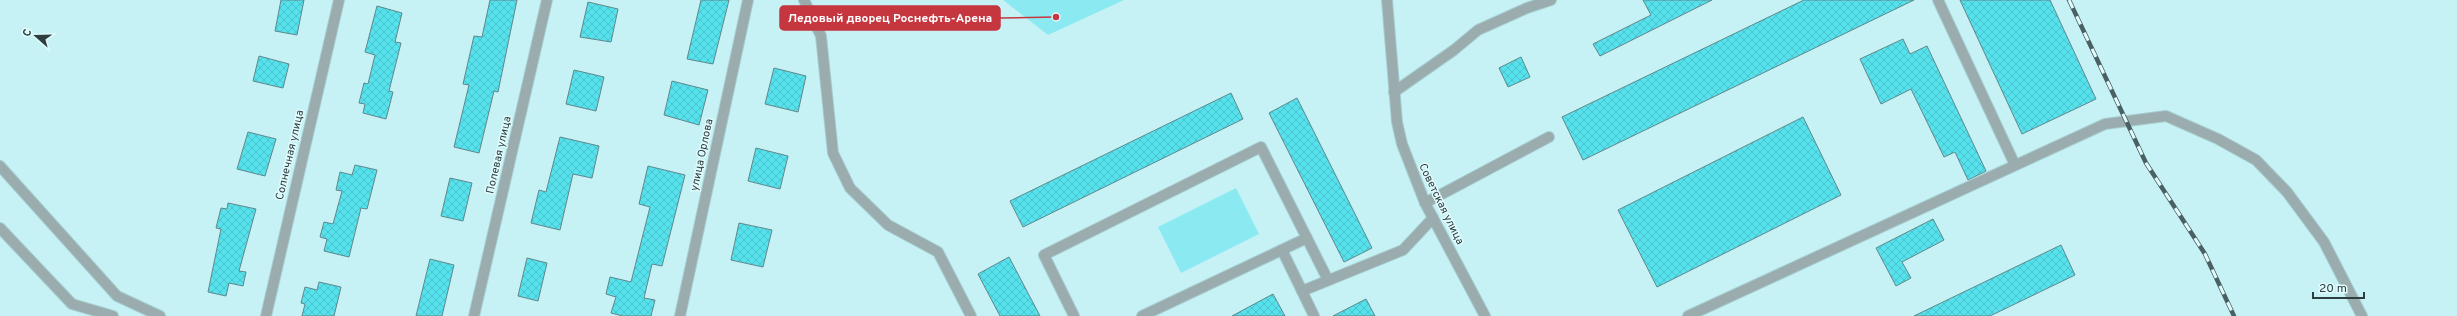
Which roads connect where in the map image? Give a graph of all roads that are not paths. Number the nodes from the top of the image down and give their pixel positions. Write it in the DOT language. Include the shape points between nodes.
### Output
graph roads {
  1 [pos="339,0"];
  2 [pos="547,0"];
  3 [pos="748,0"];
  4 [pos="804,0"];
  5 [pos="1387,0"];
  6 [pos="1551,0"];
  7 [pos="1938,0"];
  8 [pos="1394,92"];
  9 [pos="1549,137"];
  10 [pos="2015,165"];
  11 [pos="0,166"];
  12 [pos="1425,203"];
  13 [pos="1433,218"];
  14 [pos="0,228"];
  15 [pos="1307,238"];
  16 [pos="1282,250"];
  17 [pos="1328,280"];
  18 [pos="1302,291"];
  19 [pos="113,316"];
  20 [pos="160,316"];
  21 [pos="266,316"];
  22 [pos="474,316"];
  23 [pos="680,316"];
  24 [pos="971,316"];
  25 [pos="1074,316"];
  26 [pos="1142,316"];
  27 [pos="1314,316"];
  28 [pos="1485,316"];
  29 [pos="1688,316"];
  30 [pos="2362,316"];
  1 -- 21 [label="street, Солнечная улица"];
  2 -- 22 [label="street, Полевая улица"];
  3 -- 23 [label="street, улица Орлова"];
  4 -- 24 [label="street" via="821,36 833,153 850,188 888,225 938,252"];
  5 -- 8 [label="street, Советская улица"];
  6 -- 8 [label="street" via="1478,30"];
  7 -- 10 [label="street"];
  8 -- 12 [label="street, Советская улица" via="1402,144"];
  9 -- 12 [label="street"];
  10 -- 29 [label="street"];
  10 -- 30 [label="street" via="2105,124 2166,116 2218,139 2256,160 2287,192 2324,242"];
  11 -- 20 [label="street" via="117,296"];
  12 -- 13 [label="street, Советская улица"];
  13 -- 17 [label="street" via="1403,250"];
  13 -- 28 [label="street, Советская улица"];
  14 -- 19 [label="street" via="72,304"];
  15 -- 16 [label="street"];
  15 -- 17 [label="street"];
  15 -- 25 [label="street" via="1261,147 1044,255"];
  16 -- 18 [label="street"];
  16 -- 26 [label="street"];
  17 -- 18 [label="street"];
  18 -- 27 [label="street"];
}
